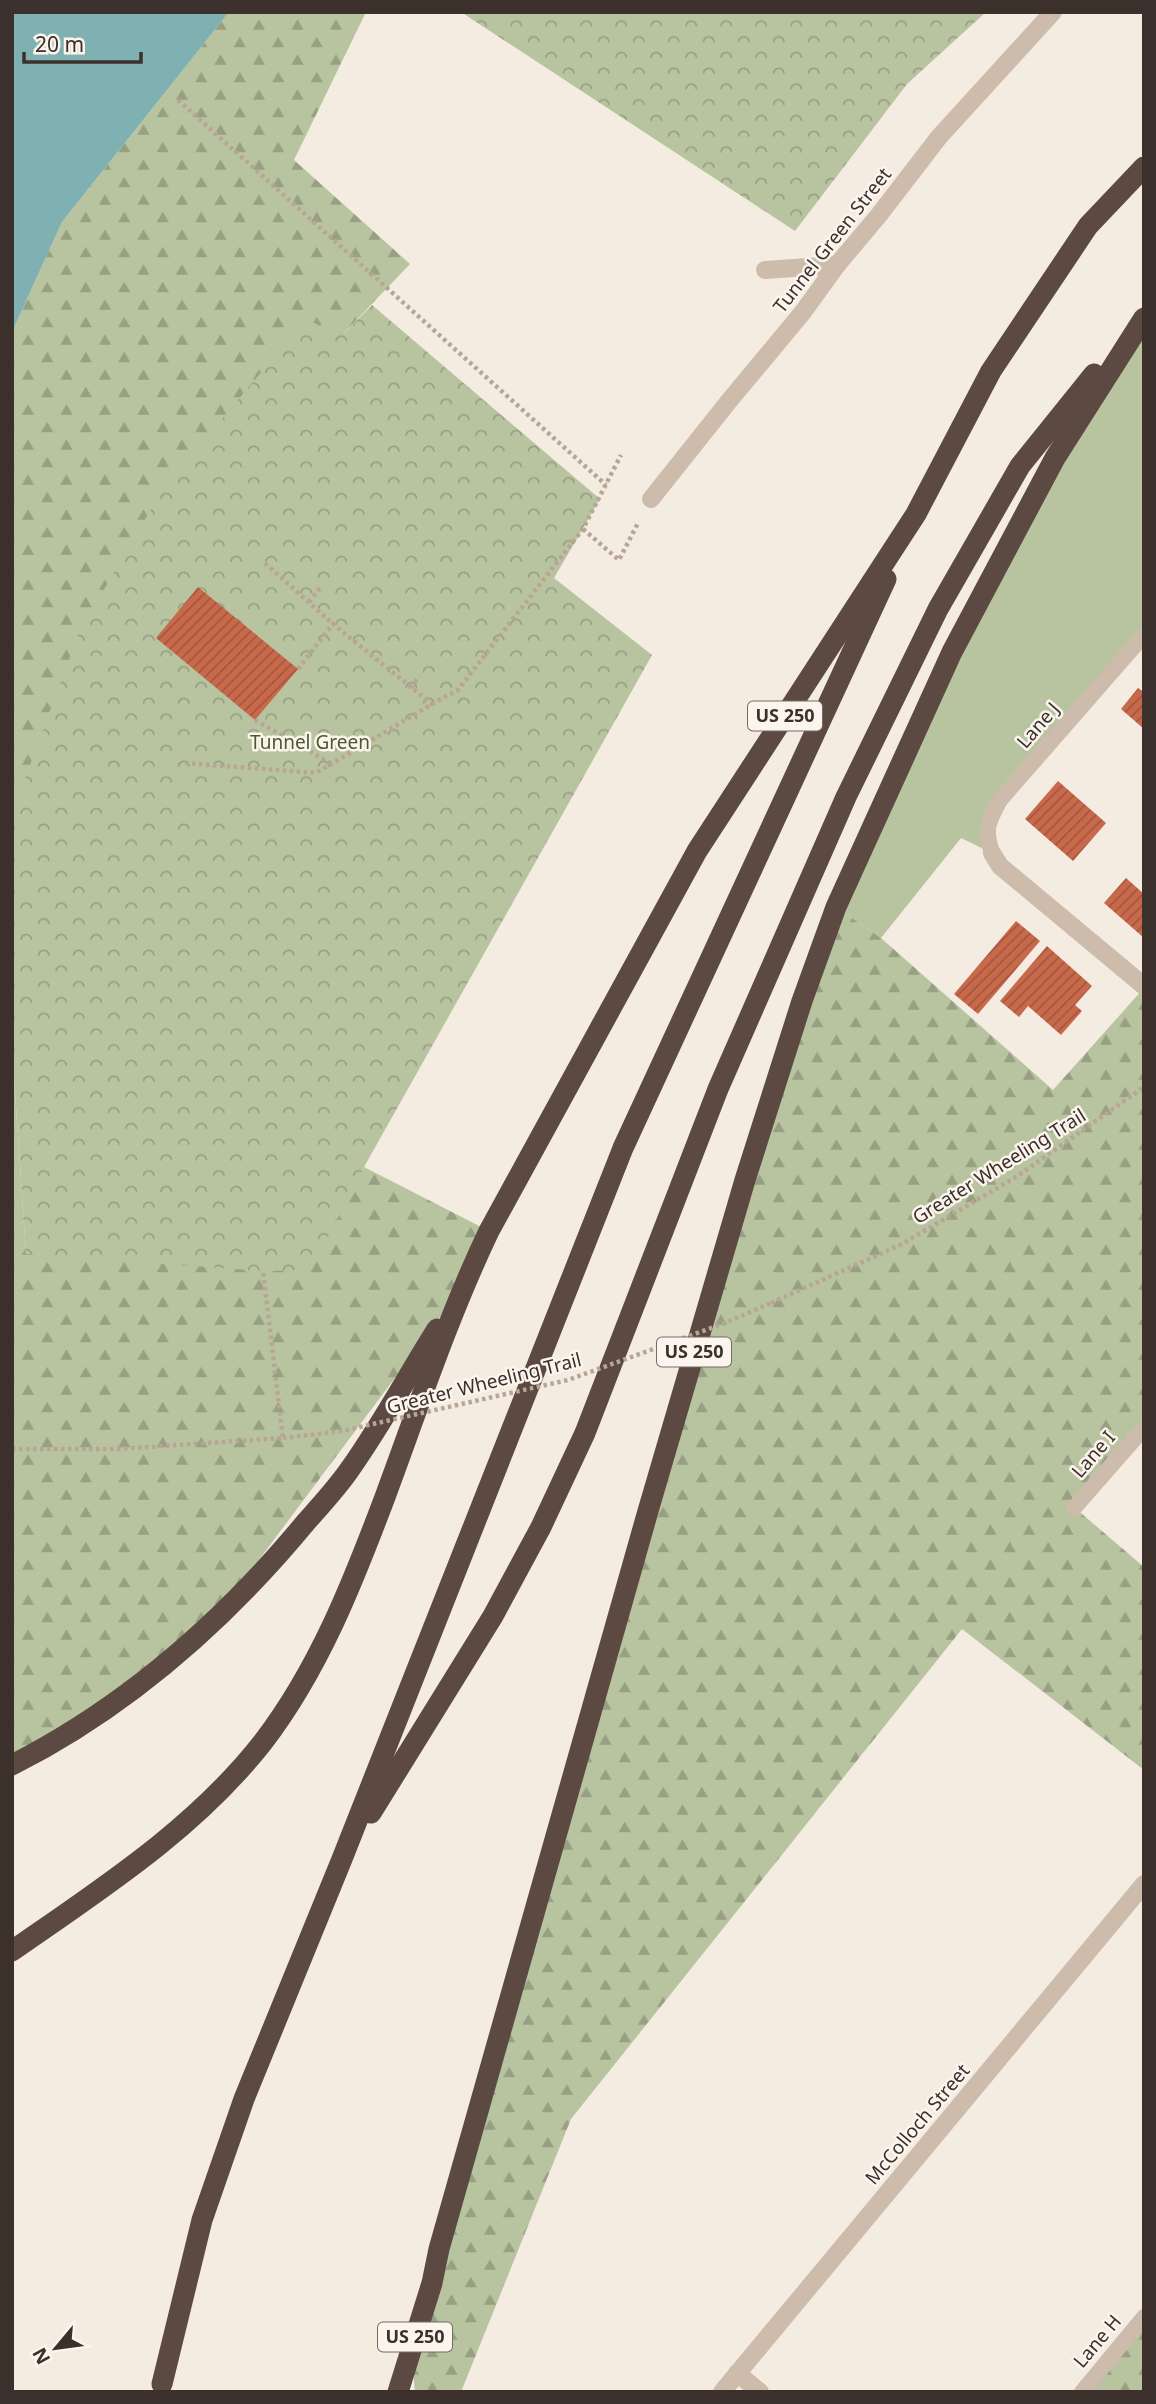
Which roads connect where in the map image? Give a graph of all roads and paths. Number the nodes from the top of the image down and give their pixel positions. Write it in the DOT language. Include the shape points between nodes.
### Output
graph roads {
  1 [pos="1052,12"];
  2 [pos="178,100"];
  3 [pos="1144,167"];
  4 [pos="836,265"];
  5 [pos="765,270"];
  6 [pos="1144,316"];
  7 [pos="621,455"];
  8 [pos="606,485"];
  9 [pos="651,499"];
  10 [pos="916,514"];
  11 [pos="583,529"];
  12 [pos="265,563"];
  13 [pos="320,588"];
  14 [pos="309,602"];
  15 [pos="333,624"];
  16 [pos="1144,635"];
  17 [pos="298,669"];
  18 [pos="419,676"];
  19 [pos="411,688"];
  20 [pos="433,705"];
  21 [pos="256,720"];
  22 [pos="185,763"];
  23 [pos="331,764"];
  24 [pos="992,853"];
  25 [pos="1144,986"];
  26 [pos="1144,1087"];
  27 [pos="262,1271"];
  28 [pos="462,1288"];
  29 [pos="1144,1428"];
  30 [pos="284,1437"];
  31 [pos="12,1449"];
  32 [pos="1074,1508"];
  33 [pos="12,1765"];
  34 [pos="342,1859"];
  35 [pos="1144,1884"];
  36 [pos="12,1951"];
  37 [pos="1144,2318"];
  38 [pos="737,2373"];
  39 [pos="162,2388"];
  40 [pos="398,2392"];
  41 [pos="722,2392"];
  42 [pos="760,2392"];
  43 [pos="1082,2392"];
  1 -- 4 [label="street, Tunnel Green Street" via="939,137"];
  2 -- 8 [label="path"];
  3 -- 10 [label="highway, US 250" via="1088,226 991,371"];
  4 -- 5 [label="street"];
  4 -- 9 [label="street, Tunnel Green Street"];
  6 -- 34 [label="highway" via="1020,466 939,609 846,797 718,1089 585,1433 541,1527 493,1616"];
  6 -- 40 [label="highway, US 250" via="1055,458 952,652 836,907 802,1001 648,1511"];
  7 -- 8 [label="path"];
  8 -- 11 [label="path"];
  9 -- 11 [label="path" via="619,560"];
  10 -- 28 [label="highway, US 250" via="696,851"];
  10 -- 34 [label="highway" via="623,1148"];
  11 -- 20 [label="path" via="457,691"];
  12 -- 14 [label="path"];
  13 -- 14 [label="path"];
  14 -- 15 [label="path"];
  15 -- 17 [label="path"];
  15 -- 19 [label="path"];
  16 -- 24 [label="lane, Lane J" via="1000,800 988,823"];
  18 -- 19 [label="path"];
  19 -- 20 [label="path"];
  20 -- 23 [label="path"];
  21 -- 23 [label="path"];
  22 -- 23 [label="path" via="316,773"];
  24 -- 25 [label="street" via="1000,866"];
  26 -- 30 [label="path, Greater Wheeling Trail, bridge" via="1016,1177 900,1245 725,1323 568,1380 342,1431"];
  27 -- 30 [label="path"];
  28 -- 33 [label="highway" via="350,1471 279,1554 208,1628 128,1692 44,1749"];
  28 -- 36 [label="highway, US 250" via="353,1582 305,1679 270,1731 214,1798 153,1851"];
  29 -- 32 [label="lane, Lane I"];
  30 -- 31 [label="path, Greater Wheeling Trail" via="117,1449"];
  34 -- 39 [label="highway" via="244,2099 202,2220"];
  35 -- 38 [label="street, McColloch Street"];
  37 -- 43 [label="lane, Lane H"];
  38 -- 41 [label="street, McColloch Street"];
  38 -- 42 [label="street"];
}
